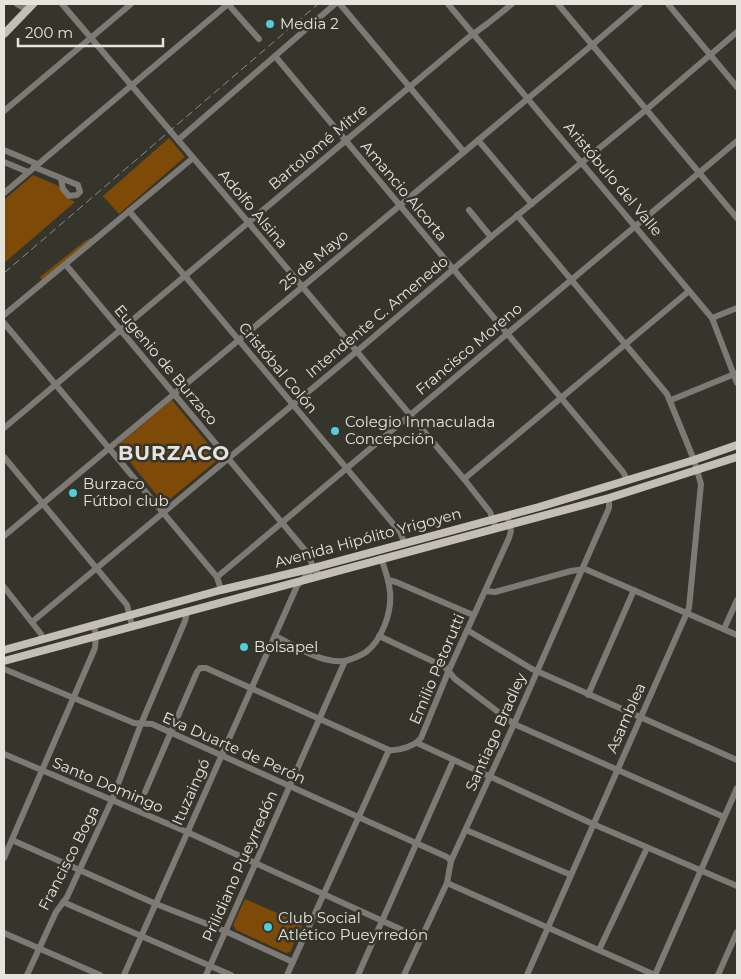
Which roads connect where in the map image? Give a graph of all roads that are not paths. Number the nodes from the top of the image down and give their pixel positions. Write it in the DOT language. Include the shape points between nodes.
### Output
graph roads {
  1 [pos="17,4"];
  2 [pos="62,4"];
  3 [pos="132,4"];
  4 [pos="228,4"];
  5 [pos="335,4"];
  6 [pos="340,4"];
  7 [pos="448,4"];
  8 [pos="512,4"];
  9 [pos="558,4"];
  10 [pos="640,4"];
  11 [pos="668,4"];
  12 [pos="31,7"];
  13 [pos="737,32"];
  14 [pos="4,34"];
  15 [pos="474,34"];
  16 [pos="92,37"];
  17 [pos="259,39"];
  18 [pos="592,45"];
  19 [pos="711,54"];
  20 [pos="275,56"];
  21 [pos="132,85"];
  22 [pos="737,86"];
  23 [pos="410,87"];
  24 [pos="528,98"];
  25 [pos="647,109"];
  26 [pos="4,111"];
  27 [pos="178,140"];
  28 [pos="478,140"];
  29 [pos="345,141"];
  30 [pos="737,141"];
  31 [pos="4,150"];
  32 [pos="464,152"];
  33 [pos="193,158"];
  34 [pos="4,162"];
  35 [pos="582,162"];
  36 [pos="36,166"];
  37 [pos="28,172"];
  38 [pos="700,172"];
  39 [pos="61,179"];
  40 [pos="4,192"];
  41 [pos="532,204"];
  42 [pos="399,205"];
  43 [pos="468,210"];
  44 [pos="129,211"];
  45 [pos="517,216"];
  46 [pos="737,218"];
  47 [pos="248,222"];
  48 [pos="636,226"];
  49 [pos="491,237"];
  50 [pos="66,265"];
  51 [pos="453,269"];
  52 [pos="185,276"];
  53 [pos="572,280"];
  54 [pos="302,286"];
  55 [pos="689,291"];
  56 [pos="737,308"];
  57 [pos="4,315"];
  58 [pos="712,318"];
  59 [pos="4,323"];
  60 [pos="120,330"];
  61 [pos="507,334"];
  62 [pos="238,340"];
  63 [pos="625,345"];
  64 [pos="356,352"];
  65 [pos="736,374"];
  66 [pos="737,383"];
  67 [pos="55,385"];
  68 [pos="174,394"];
  69 [pos="561,398"];
  70 [pos="671,400"];
  71 [pos="292,404"];
  72 [pos="410,416"];
  73 [pos="4,428"];
  74 [pos="737,445"];
  75 [pos="109,449"];
  76 [pos="737,457"];
  77 [pos="4,458"];
  78 [pos="227,459"];
  79 [pos="694,460"];
  80 [pos="347,469"];
  81 [pos="698,471"];
  82 [pos="464,479"];
  83 [pos="628,481"];
  84 [pos="609,498"];
  85 [pos="43,504"];
  86 [pos="162,513"];
  87 [pos="507,515"];
  88 [pos="493,519"];
  89 [pos="283,523"];
  90 [pos="510,525"];
  91 [pos="496,528"];
  92 [pos="4,536"];
  93 [pos="404,542"];
  94 [pos="381,558"];
  95 [pos="97,568"];
  96 [pos="313,568"];
  97 [pos="582,569"];
  98 [pos="320,575"];
  99 [pos="217,577"];
  100 [pos="388,580"];
  101 [pos="300,581"];
  102 [pos="4,587"];
  103 [pos="220,590"];
  104 [pos="634,590"];
  105 [pos="484,591"];
  106 [pos="737,600"];
  107 [pos="187,612"];
  108 [pos="687,613"];
  109 [pos="131,615"];
  110 [pos="473,615"];
  111 [pos="32,622"];
  112 [pos="94,626"];
  113 [pos="132,626"];
  114 [pos="724,629"];
  115 [pos="467,630"];
  116 [pos="737,635"];
  117 [pos="96,636"];
  118 [pos="275,636"];
  119 [pos="379,636"];
  120 [pos="42,640"];
  121 [pos="4,650"];
  122 [pos="345,661"];
  123 [pos="4,662"];
  124 [pos="4,669"];
  125 [pos="449,670"];
  126 [pos="537,671"];
  127 [pos="252,687"];
  128 [pos="588,695"];
  129 [pos="74,697"];
  130 [pos="640,717"];
  131 [pos="319,718"];
  132 [pos="141,724"];
  133 [pos="514,724"];
  134 [pos="170,732"];
  135 [pos="417,743"];
  136 [pos="389,750"];
  137 [pos="4,754"];
  138 [pos="221,756"];
  139 [pos="453,760"];
  140 [pos="737,760"];
  141 [pos="42,770"];
  142 [pos="617,771"];
  143 [pos="490,778"];
  144 [pos="288,786"];
  145 [pos="737,788"];
  146 [pos="145,792"];
  147 [pos="112,800"];
  148 [pos="724,817"];
  149 [pos="358,818"];
  150 [pos="593,824"];
  151 [pos="466,830"];
  152 [pos="187,832"];
  153 [pos="12,840"];
  154 [pos="416,844"];
  155 [pos="648,848"];
  156 [pos="4,858"];
  157 [pos="451,861"];
  158 [pos="256,863"];
  159 [pos="79,869"];
  160 [pos="702,870"];
  161 [pos="572,875"];
  162 [pos="447,883"];
  163 [pos="737,886"];
  164 [pos="323,894"];
  165 [pos="62,902"];
  166 [pos="156,904"];
  167 [pos="383,921"];
  168 [pos="548,928"];
  169 [pos="4,932"];
  170 [pos="225,932"];
  171 [pos="737,932"];
  172 [pos="141,937"];
  173 [pos="420,938"];
  174 [pos="40,948"];
  175 [pos="599,950"];
  176 [pos="293,962"];
  177 [pos="210,966"];
  178 [pos="28,975"];
  179 [pos="100,975"];
  180 [pos="124,975"];
  181 [pos="206,975"];
  182 [pos="231,975"];
  183 [pos="287,975"];
  184 [pos="358,975"];
  185 [pos="404,975"];
  186 [pos="527,975"];
  187 [pos="655,975"];
  188 [pos="718,975"];
  1 -- 12 [label="street"];
  2 -- 16 [label="street, Adolfo Alsina"];
  3 -- 16 [label="street"];
  4 -- 17 [label="street"];
  4 -- 21 [label="street"];
  5 -- 20 [label="street"];
  6 -- 23 [label="street"];
  7 -- 15 [label="street, Aristóbulo del Valle"];
  8 -- 15 [label="street, Bartolomé Mitre"];
  9 -- 18 [label="street"];
  10 -- 18 [label="street, 25 de Mayo"];
  11 -- 19 [label="street"];
  12 -- 14 [label="main road"];
  13 -- 19 [label="street, Intendente C. Amenedo"];
  15 -- 23 [label="street, Bartolomé Mitre"];
  15 -- 24 [label="street, Aristóbulo del Valle"];
  16 -- 21 [label="street, Adolfo Alsina"];
  16 -- 26 [label="street"];
  18 -- 24 [label="street, 25 de Mayo"];
  18 -- 25 [label="street"];
  19 -- 22 [label="street"];
  19 -- 25 [label="street, Intendente C. Amenedo"];
  20 -- 27 [label="street"];
  20 -- 29 [label="street, Amancio Alcorta"];
  21 -- 27 [label="street, Adolfo Alsina"];
  21 -- 36 [label="street"];
  23 -- 29 [label="street, Bartolomé Mitre"];
  23 -- 32 [label="street"];
  24 -- 28 [label="street, 25 de Mayo"];
  24 -- 35 [label="street, Aristóbulo del Valle"];
  25 -- 35 [label="street, Intendente C. Amenedo"];
  25 -- 38 [label="street"];
  27 -- 33 [label="street, Adolfo Alsina"];
  28 -- 32 [label="street, 25 de Mayo"];
  28 -- 41 [label="street"];
  29 -- 42 [label="street, Amancio Alcorta"];
  29 -- 47 [label="street, Bartolomé Mitre"];
  30 -- 38 [label="street, Francisco Moreno"];
  31 -- 36 [label="street"];
  32 -- 42 [label="street, 25 de Mayo"];
  33 -- 44 [label="street"];
  33 -- 47 [label="street, Adolfo Alsina"];
  34 -- 37 [label="street"];
  35 -- 41 [label="street, Intendente C. Amenedo"];
  35 -- 48 [label="street, Aristóbulo del Valle"];
  36 -- 37 [label="street"];
  36 -- 39 [label="street"];
  37 -- 40 [label="street"];
  38 -- 46 [label="street"];
  38 -- 48 [label="street, Francisco Moreno"];
  41 -- 45 [label="street, Intendente C. Amenedo"];
  42 -- 51 [label="street, Amancio Alcorta"];
  42 -- 54 [label="street, 25 de Mayo"];
  43 -- 49 [label="street"];
  44 -- 50 [label="street"];
  44 -- 52 [label="street, Cristóbal Colón"];
  45 -- 49 [label="street, Intendente C. Amenedo"];
  45 -- 53 [label="street, Asamblea"];
  47 -- 52 [label="street, Bartolomé Mitre"];
  47 -- 54 [label="street, Adolfo Alsina"];
  48 -- 53 [label="street, Francisco Moreno"];
  48 -- 55 [label="street, Aristóbulo del Valle"];
  49 -- 51 [label="street, Intendente C. Amenedo"];
  50 -- 57 [label="street"];
  50 -- 60 [label="street, Eugenio de Burzaco"];
  51 -- 61 [label="street, Amancio Alcorta"];
  51 -- 64 [label="street, Intendente C. Amenedo"];
  52 -- 60 [label="street, Bartolomé Mitre"];
  52 -- 62 [label="street, Cristóbal Colón"];
  53 -- 61 [label="street, Francisco Moreno"];
  53 -- 63 [label="street, Asamblea"];
  54 -- 62 [label="street, 25 de Mayo"];
  54 -- 64 [label="street, Adolfo Alsina"];
  55 -- 58 [label="street, Aristóbulo del Valle"];
  55 -- 63 [label="street"];
  56 -- 58 [label="street"];
  58 -- 65 [label="street, Aristóbulo del Valle"];
  59 -- 67 [label="street"];
  60 -- 67 [label="street, Bartolomé Mitre"];
  60 -- 68 [label="street, Eugenio de Burzaco"];
  61 -- 69 [label="street, Amancio Alcorta"];
  61 -- 72 [label="street, Francisco Moreno"];
  62 -- 68 [label="street, 25 de Mayo"];
  62 -- 71 [label="street, Cristóbal Colón"];
  63 -- 69 [label="street"];
  63 -- 70 [label="street, Asamblea"];
  64 -- 71 [label="street, Intendente C. Amenedo"];
  64 -- 72 [label="street, Adolfo Alsina"];
  65 -- 66 [label="street, Aristóbulo del Valle"];
  65 -- 70 [label="street"];
  67 -- 73 [label="street, Bartolomé Mitre"];
  67 -- 75 [label="street"];
  68 -- 75 [label="street, 25 de Mayo"];
  68 -- 78 [label="street, Eugenio de Burzaco"];
  69 -- 82 [label="street"];
  69 -- 83 [label="street, Amancio Alcorta"];
  70 -- 79 [label="street, Asamblea"];
  71 -- 78 [label="street, Intendente C. Amenedo"];
  71 -- 80 [label="street, Cristóbal Colón"];
  72 -- 80 [label="street, Francisco Moreno"];
  72 -- 82 [label="street, Adolfo Alsina"];
  74 -- 79 [label="main road, Avenida Hipólito Yrigoyen"];
  75 -- 85 [label="street, 25 de Mayo"];
  75 -- 86 [label="street"];
  76 -- 81 [label="main road, Avenida Hipólito Yrigoyen"];
  77 -- 85 [label="street"];
  78 -- 86 [label="street, Intendente C. Amenedo"];
  78 -- 89 [label="street, Eugenio de Burzaco"];
  79 -- 81 [label="street, Asamblea"];
  79 -- 83 [label="main road, Avenida Hipólito Yrigoyen"];
  80 -- 89 [label="street, Francisco Moreno"];
  80 -- 93 [label="street, Cristóbal Colón" via="400,532"];
  81 -- 84 [label="main road, Avenida Hipólito Yrigoyen"];
  81 -- 108 [label="street, Asamblea" via="701,484 691,600"];
  82 -- 88 [label="street, Adolfo Alsina"];
  83 -- 87 [label="main road, Avenida Hipólito Yrigoyen"];
  84 -- 90 [label="main road, Avenida Hipólito Yrigoyen"];
  84 -- 97 [label="street, Santiago Bradley" via="608,508"];
  85 -- 92 [label="street, 25 de Mayo"];
  85 -- 95 [label="street"];
  86 -- 95 [label="street, Intendente C. Amenedo"];
  86 -- 99 [label="street"];
  87 -- 88 [label="main road, Avenida Hipólito Yrigoyen"];
  87 -- 90 [label="street"];
  88 -- 91 [label="street, Adolfo Alsina"];
  88 -- 93 [label="main road, Avenida Hipólito Yrigoyen"];
  89 -- 96 [label="street, Eugenio de Burzaco" via="310,556"];
  89 -- 99 [label="street, Francisco Moreno"];
  90 -- 91 [label="main road, Avenida Hipólito Yrigoyen"];
  90 -- 105 [label="street, Emilio Petorutti" via="510,534"];
  91 -- 94 [label="main road, Avenida Hipólito Yrigoyen"];
  93 -- 96 [label="main road, Avenida Hipólito Yrigoyen"];
  94 -- 98 [label="main road, Avenida Hipólito Yrigoyen"];
  94 -- 100 [label="street"];
  95 -- 109 [label="street"];
  95 -- 111 [label="street, Intendente C. Amenedo"];
  96 -- 98 [label="street, Eugenio de Burzaco"];
  96 -- 101 [label="street, Ituzaingó"];
  96 -- 103 [label="main road, Avenida Hipólito Yrigoyen"];
  97 -- 104 [label="street"];
  97 -- 105 [label="street" via="495,592"];
  97 -- 126 [label="street, Santiago Bradley"];
  98 -- 101 [label="main road, Avenida Hipólito Yrigoyen"];
  99 -- 103 [label="street"];
  100 -- 110 [label="street"];
  100 -- 119 [label="street" via="389,608"];
  101 -- 107 [label="main road, Avenida Hipólito Yrigoyen"];
  101 -- 118 [label="street, Ituzaingó"];
  102 -- 111 [label="street"];
  103 -- 109 [label="main road, Avenida Hipólito Yrigoyen"];
  104 -- 108 [label="street"];
  104 -- 128 [label="street"];
  105 -- 110 [label="street, Emilio Petorutti"];
  106 -- 114 [label="street"];
  107 -- 113 [label="main road, Avenida Hipólito Yrigoyen"];
  107 -- 132 [label="street, Francisco Boga"];
  108 -- 114 [label="street"];
  108 -- 130 [label="street, Asamblea"];
  109 -- 112 [label="main road, Avenida Hipólito Yrigoyen"];
  109 -- 113 [label="street"];
  110 -- 115 [label="street, Emilio Petorutti"];
  111 -- 120 [label="street"];
  112 -- 117 [label="street"];
  112 -- 120 [label="main road, Avenida Hipólito Yrigoyen"];
  113 -- 117 [label="main road, Avenida Hipólito Yrigoyen"];
  114 -- 116 [label="street"];
  115 -- 125 [label="street, Emilio Petorutti"];
  115 -- 126 [label="street"];
  117 -- 123 [label="main road, Avenida Hipólito Yrigoyen"];
  117 -- 129 [label="street" via="95,648"];
  118 -- 122 [label="street" via="323,659"];
  118 -- 127 [label="street, Ituzaingó"];
  119 -- 122 [label="street" via="366,652"];
  119 -- 125 [label="street"];
  120 -- 121 [label="main road, Avenida Hipólito Yrigoyen"];
  122 -- 131 [label="street, Prilidiano Pueyrredón"];
  124 -- 129 [label="street, Eva Duarte de Perón"];
  125 -- 133 [label="street" via="455,680"];
  125 -- 135 [label="street, Emilio Petorutti"];
  126 -- 128 [label="street"];
  126 -- 133 [label="street, Santiago Bradley"];
  127 -- 131 [label="street"];
  127 -- 134 [label="street" via="200,668"];
  127 -- 138 [label="street, Ituzaingó"];
  128 -- 130 [label="street"];
  129 -- 132 [label="street, Eva Duarte de Perón"];
  129 -- 141 [label="street"];
  130 -- 140 [label="street"];
  130 -- 142 [label="street, Asamblea"];
  131 -- 136 [label="street"];
  131 -- 144 [label="street, Prilidiano Pueyrredón"];
  132 -- 134 [label="street, Eva Duarte de Perón"];
  132 -- 147 [label="street, Francisco Boga"];
  133 -- 142 [label="street"];
  133 -- 143 [label="street, Santiago Bradley"];
  134 -- 138 [label="street, Eva Duarte de Perón"];
  134 -- 146 [label="street"];
  135 -- 136 [label="street, Emilio Petorutti"];
  135 -- 139 [label="street"];
  136 -- 149 [label="street"];
  137 -- 141 [label="street, Santo Domingo"];
  138 -- 144 [label="street, Eva Duarte de Perón"];
  138 -- 152 [label="street, Ituzaingó"];
  139 -- 143 [label="street"];
  139 -- 154 [label="street"];
  141 -- 147 [label="street, Santo Domingo"];
  141 -- 153 [label="street"];
  142 -- 148 [label="street"];
  142 -- 150 [label="street, Asamblea"];
  143 -- 150 [label="street"];
  143 -- 151 [label="street, Santiago Bradley"];
  144 -- 149 [label="street, Eva Duarte de Perón"];
  144 -- 158 [label="street, Prilidiano Pueyrredón"];
  145 -- 148 [label="street"];
  147 -- 152 [label="street, Santo Domingo"];
  147 -- 159 [label="street, Francisco Boga"];
  148 -- 160 [label="street"];
  149 -- 154 [label="street, Eva Duarte de Perón"];
  149 -- 164 [label="street"];
  150 -- 155 [label="street"];
  150 -- 161 [label="street, Asamblea"];
  151 -- 157 [label="street, Santiago Bradley"];
  151 -- 161 [label="street"];
  152 -- 158 [label="street, Santo Domingo"];
  152 -- 166 [label="street, Ituzaingó"];
  153 -- 156 [label="street"];
  153 -- 159 [label="street"];
  154 -- 157 [label="street, Eva Duarte de Perón"];
  154 -- 167 [label="street"];
  155 -- 160 [label="street"];
  155 -- 175 [label="street"];
  157 -- 162 [label="street, Santiago Bradley"];
  158 -- 164 [label="street, Santo Domingo"];
  158 -- 170 [label="street, Prilidiano Pueyrredón"];
  159 -- 165 [label="street, Francisco Boga"];
  159 -- 166 [label="street"];
  160 -- 163 [label="street"];
  160 -- 187 [label="street"];
  161 -- 168 [label="street, Asamblea"];
  162 -- 168 [label="street"];
  162 -- 173 [label="street, Santiago Bradley"];
  164 -- 167 [label="street, Santo Domingo"];
  164 -- 176 [label="street"];
  165 -- 172 [label="street"];
  165 -- 174 [label="street, Francisco Boga"];
  166 -- 170 [label="street"];
  166 -- 172 [label="street, Ituzaingó"];
  167 -- 173 [label="street, Santo Domingo"];
  167 -- 184 [label="street"];
  168 -- 175 [label="street"];
  168 -- 186 [label="street, Asamblea"];
  169 -- 174 [label="street"];
  170 -- 176 [label="street"];
  170 -- 177 [label="street, Prilidiano Pueyrredón"];
  171 -- 188 [label="street"];
  172 -- 177 [label="street"];
  172 -- 180 [label="street, Ituzaingó"];
  173 -- 185 [label="street, Santiago Bradley"];
  174 -- 178 [label="street, Francisco Boga"];
  174 -- 179 [label="street"];
  175 -- 187 [label="street"];
  176 -- 183 [label="street"];
  177 -- 181 [label="street, Prilidiano Pueyrredón"];
  177 -- 182 [label="street"];
}
